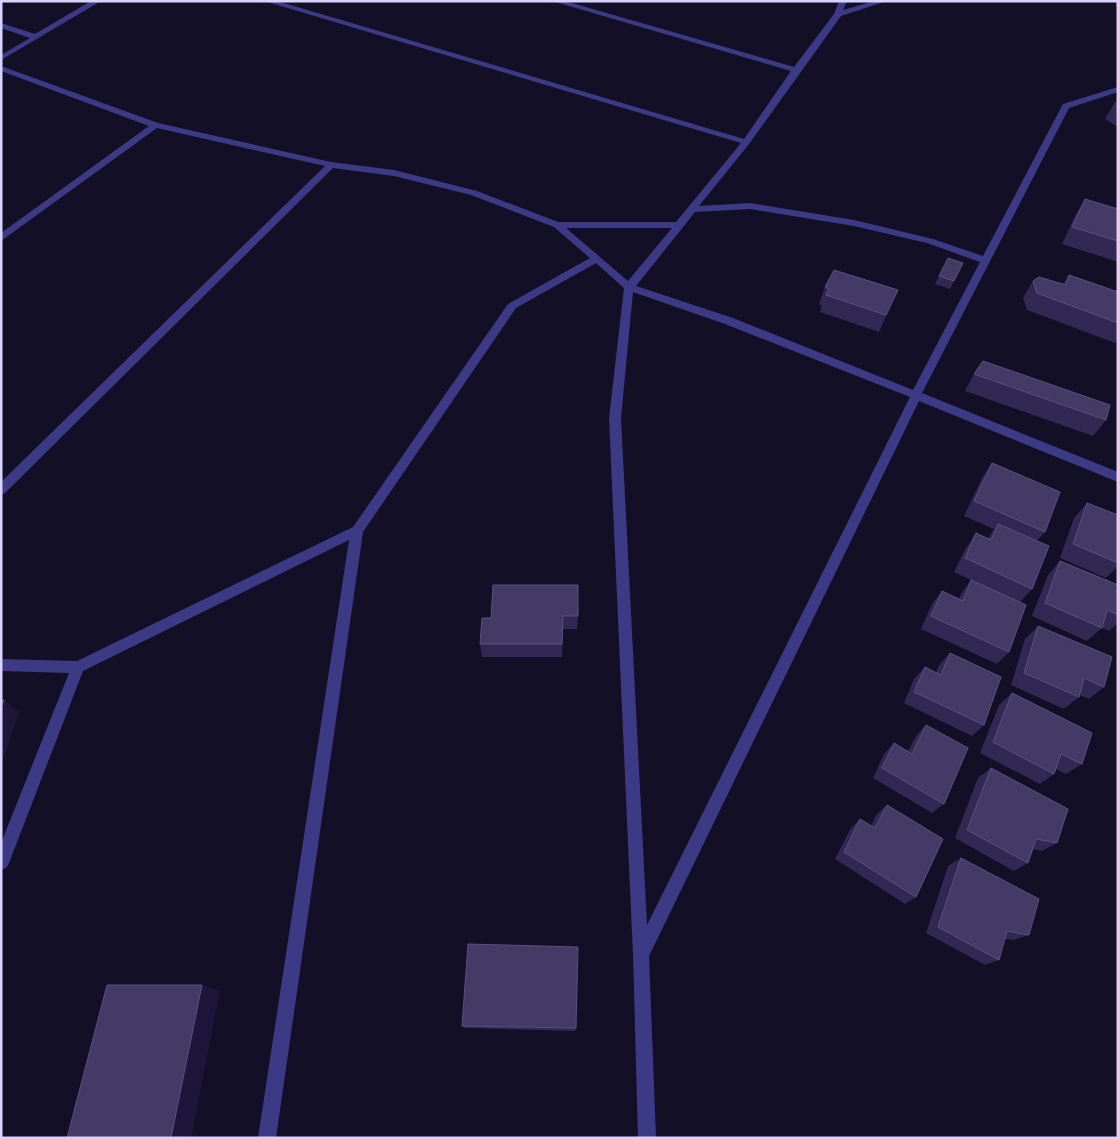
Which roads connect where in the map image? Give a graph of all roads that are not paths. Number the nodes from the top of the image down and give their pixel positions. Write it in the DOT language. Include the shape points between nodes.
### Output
graph roads {
  1 [pos="97,1"];
  2 [pos="268,1"];
  3 [pos="556,1"];
  4 [pos="843,1"];
  5 [pos="883,1"];
  6 [pos="838,14"];
  7 [pos="1,25"];
  8 [pos="35,37"];
  9 [pos="1,58"];
  10 [pos="1,68"];
  11 [pos="796,70"];
  12 [pos="1112,91"];
  13 [pos="1118,100"];
  14 [pos="155,125"];
  15 [pos="746,142"];
  16 [pos="331,165"];
  17 [pos="692,209"];
  18 [pos="557,225"];
  19 [pos="680,225"];
  20 [pos="1,238"];
  21 [pos="596,258"];
  22 [pos="986,261"];
  23 [pos="629,287"];
  24 [pos="916,394"];
  25 [pos="1118,477"];
  26 [pos="1,490"];
  27 [pos="357,531"];
  28 [pos="1,665"];
  29 [pos="78,667"];
  30 [pos="1,863"];
  31 [pos="641,955"];
  32 [pos="267,1138"];
  33 [pos="647,1138"];
  1 -- 8 [label="street"];
  2 -- 15 [label="street"];
  3 -- 11 [label="street"];
  4 -- 6 [label="street"];
  5 -- 6 [label="street"];
  6 -- 11 [label="street"];
  7 -- 8 [label="street"];
  8 -- 9 [label="street"];
  10 -- 14 [label="street"];
  11 -- 15 [label="street"];
  12 -- 13 [label="street"];
  12 -- 22 [label="street" via="1066,106"];
  14 -- 16 [label="street"];
  14 -- 20 [label="street"];
  15 -- 17 [label="street"];
  16 -- 18 [label="street" via="394,173 474,193"];
  16 -- 26 [label="street"];
  17 -- 19 [label="street"];
  17 -- 22 [label="street" via="750,206 854,224 930,242"];
  18 -- 19 [label="street"];
  18 -- 21 [label="street"];
  19 -- 23 [label="street"];
  21 -- 23 [label="street"];
  21 -- 27 [label="street" via="512,306"];
  22 -- 24 [label="street"];
  23 -- 24 [label="street" via="728,321"];
  23 -- 31 [label="street" via="615,418"];
  24 -- 25 [label="street"];
  24 -- 31 [label="street"];
  27 -- 29 [label="street"];
  27 -- 32 [label="street"];
  28 -- 29 [label="street"];
  29 -- 30 [label="street"];
  31 -- 33 [label="street"];
}
